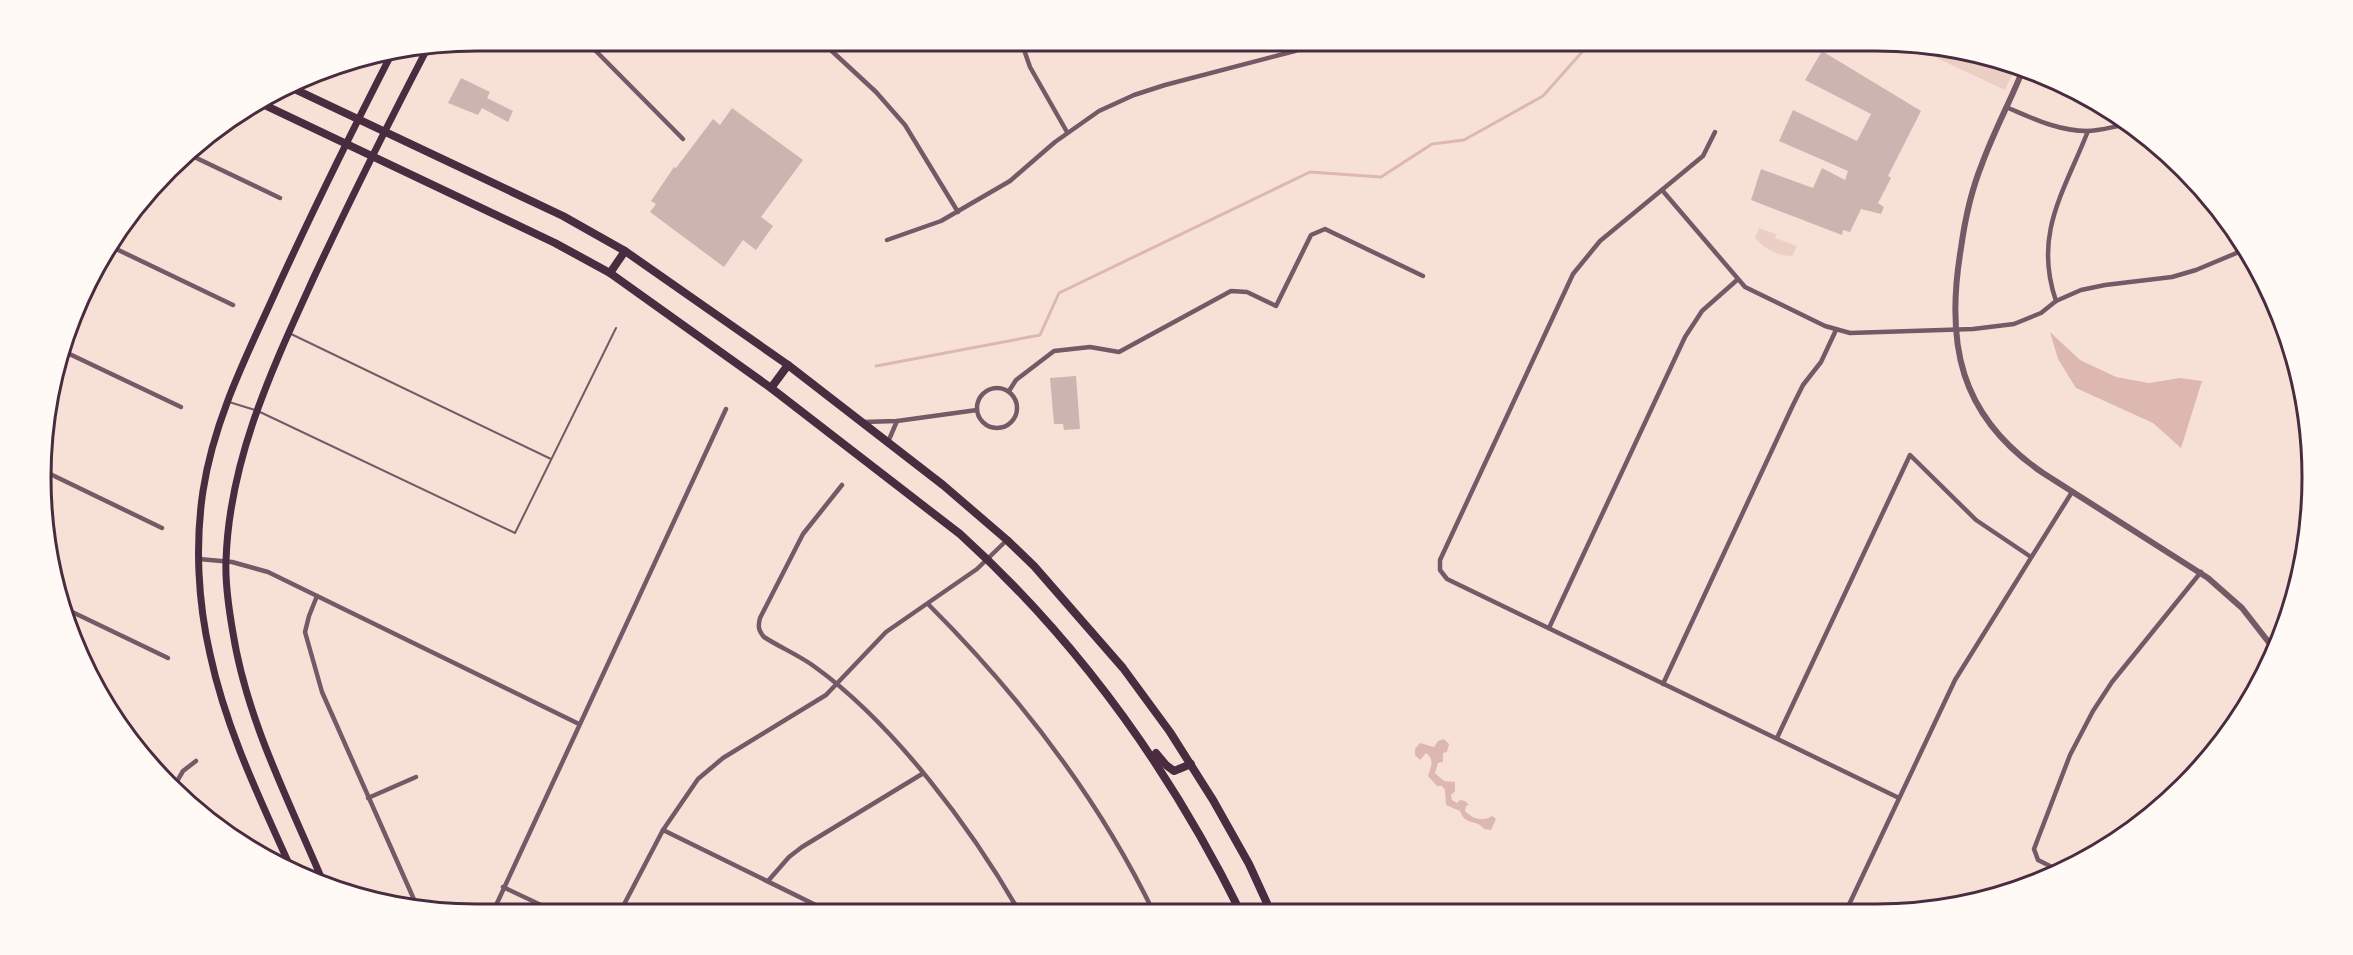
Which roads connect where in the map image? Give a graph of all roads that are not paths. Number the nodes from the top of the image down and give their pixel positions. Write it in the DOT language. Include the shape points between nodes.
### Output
graph roads {
  1 [pos="597,51"];
  2 [pos="833,51"];
  3 [pos="1025,51"];
  4 [pos="1295,51"];
  5 [pos="424,55"];
  6 [pos="388,61"];
  7 [pos="2020,76"];
  8 [pos="298,91"];
  9 [pos="267,106"];
  10 [pos="2006,107"];
  11 [pos="358,120"];
  12 [pos="2116,126"];
  13 [pos="2088,131"];
  14 [pos="384,132"];
  15 [pos="1067,132"];
  16 [pos="1715,132"];
  17 [pos="683,139"];
  18 [pos="345,144"];
  19 [pos="372,157"];
  20 [pos="195,158"];
  21 [pos="1662,190"];
  22 [pos="280,198"];
  23 [pos="958,212"];
  24 [pos="887,240"];
  25 [pos="117,250"];
  26 [pos="625,251"];
  27 [pos="2238,253"];
  28 [pos="610,273"];
  29 [pos="1423,276"];
  30 [pos="1737,280"];
  31 [pos="2056,301"];
  32 [pos="233,305"];
  33 [pos="616,328"];
  34 [pos="1954,329"];
  35 [pos="1836,330"];
  36 [pos="289,333"];
  37 [pos="70,354"];
  38 [pos="788,365"];
  39 [pos="771,388"];
  40 [pos="1009,392"];
  41 [pos="226,402"];
  42 [pos="181,407"];
  43 [pos="726,409"];
  44 [pos="977,410"];
  45 [pos="256,411"];
  46 [pos="897,421"];
  47 [pos="863,422"];
  48 [pos="888,442"];
  49 [pos="551,459"];
  50 [pos="51,474"];
  51 [pos="842,485"];
  52 [pos="2072,492"];
  53 [pos="162,528"];
  54 [pos="1007,540"];
  55 [pos="2031,557"];
  56 [pos="199,559"];
  57 [pos="988,559"];
  58 [pos="226,562"];
  59 [pos="2200,572"];
  60 [pos="317,596"];
  61 [pos="928,604"];
  62 [pos="73,612"];
  63 [pos="1549,628"];
  64 [pos="2269,643"];
  65 [pos="168,658"];
  66 [pos="838,684"];
  67 [pos="1663,684"];
  68 [pos="1127,722"];
  69 [pos="579,724"];
  70 [pos="1777,738"];
  71 [pos="196,761"];
  72 [pos="1191,764"];
  73 [pos="922,774"];
  74 [pos="416,777"];
  75 [pos="177,780"];
  76 [pos="368,798"];
  77 [pos="1899,798"];
  78 [pos="663,830"];
  79 [pos="287,859"];
  80 [pos="2051,866"];
  81 [pos="320,874"];
  82 [pos="768,881"];
  83 [pos="503,887"];
  84 [pos="414,899"];
  85 [pos="496,904"];
  86 [pos="539,904"];
  87 [pos="624,904"];
  88 [pos="814,904"];
  89 [pos="1015,904"];
  90 [pos="1149,904"];
  91 [pos="1237,904"];
  92 [pos="1267,904"];
  93 [pos="1850,904"];
  1 -- 17 [label="street"];
  2 -- 23 [label="street" via="905,125"];
  3 -- 15 [label="street" via="1030,67"];
  4 -- 15 [label="street" via="1134,95"];
  5 -- 14 [label="main road"];
  6 -- 11 [label="main road"];
  7 -- 10 [label="street"];
  8 -- 11 [label="main road"];
  9 -- 18 [label="main road"];
  10 -- 13 [label="street" via="2045,124"];
  10 -- 34 [label="street" via="1969,204 1955,280"];
  11 -- 14 [label="main road"];
  11 -- 18 [label="main road"];
  12 -- 13 [label="street"];
  13 -- 31 [label="street" via="2054,214 2049,237 2047,264"];
  14 -- 19 [label="main road"];
  14 -- 26 [label="main road" via="563,216"];
  15 -- 23 [label="street" via="1021,174"];
  16 -- 21 [label="street" via="1703,156"];
  18 -- 19 [label="main road"];
  18 -- 41 [label="main road"];
  19 -- 28 [label="main road"];
  19 -- 36 [label="main road"];
  20 -- 22 [label="street"];
  21 -- 30 [label="street"];
  21 -- 63 [label="street" via="1594,246 1573,274 1440,560 1440,570 1447,579"];
  23 -- 24 [label="street"];
  25 -- 32 [label="street"];
  26 -- 28 [label="main road"];
  26 -- 38 [label="main road"];
  27 -- 31 [label="street" via="2172,277 2105,285"];
  28 -- 39 [label="main road"];
  29 -- 40 [label="street" via="1325,229 1311,235 1276,306 1247,292 1231,291 1119,352 1090,347 1054,351 1016,380"];
  30 -- 35 [label="street" via="1750,290"];
  30 -- 63 [label="street" via="1702,311 1685,338"];
  31 -- 34 [label="street" via="2041,313 2013,324"];
  33 -- 49 [label="lane"];
  34 -- 35 [label="street" via="1865,333"];
  34 -- 52 [label="street" via="1968,386 1989,423 2019,456"];
  35 -- 67 [label="street" via="1793,405"];
  36 -- 45 [label="main road"];
  36 -- 49 [label="lane"];
  37 -- 42 [label="street"];
  38 -- 39 [label="main road"];
  38 -- 47 [label="main road"];
  39 -- 57 [label="main road"];
  40 -- 44 [label="street" via="990,389 980,397"];
  40 -- 44 [label="street" via="1018,410 1007,426 988,426"];
  41 -- 45 [label="lane"];
  41 -- 56 [label="main road" via="203,491"];
  43 -- 69 [label="street"];
  44 -- 46 [label="street"];
  45 -- 49 [label="lane" via="515,533"];
  45 -- 58 [label="main road" via="236,482"];
  46 -- 47 [label="street"];
  46 -- 48 [label="street"];
  47 -- 48 [label="main road"];
  48 -- 54 [label="main road"];
  50 -- 53 [label="street"];
  51 -- 66 [label="street" via="803,534 758,627 764,637"];
  52 -- 55 [label="street"];
  52 -- 59 [label="street"];
  54 -- 57 [label="street"];
  54 -- 72 [label="main road" via="1123,668"];
  55 -- 70 [label="street" via="1976,520 1910,455"];
  55 -- 77 [label="street" via="1955,680"];
  56 -- 58 [label="street"];
  56 -- 79 [label="main road" via="204,624 221,699 244,764"];
  57 -- 61 [label="street"];
  57 -- 68 [label="main road" via="1064,642"];
  58 -- 60 [label="street" via="268,572"];
  58 -- 81 [label="main road" via="233,635 248,696"];
  59 -- 64 [label="street" via="2242,608"];
  59 -- 80 [label="street" via="2093,711 2066,765 2034,846 2038,860"];
  60 -- 69 [label="street"];
  60 -- 76 [label="street" via="305,632 322,692"];
  61 -- 66 [label="street" via="886,632"];
  61 -- 90 [label="street" via="990,669 1073,774"];
  62 -- 65 [label="street"];
  63 -- 67 [label="street"];
  66 -- 73 [label="street"];
  66 -- 78 [label="street" via="811,707 710,768 690,788"];
  67 -- 70 [label="street"];
  68 -- 72 [label="main road" via="1136,727 1174,771"];
  68 -- 91 [label="main road" via="1188,813"];
  69 -- 83 [label="street"];
  70 -- 77 [label="street"];
  71 -- 75 [label="street"];
  72 -- 92 [label="main road" via="1249,864"];
  73 -- 82 [label="street" via="802,847"];
  73 -- 89 [label="street"];
  74 -- 76 [label="street"];
  76 -- 84 [label="street"];
  77 -- 93 [label="street"];
  78 -- 82 [label="street"];
  78 -- 87 [label="street"];
  82 -- 88 [label="street"];
  83 -- 85 [label="street"];
  83 -- 86 [label="street"];
}
